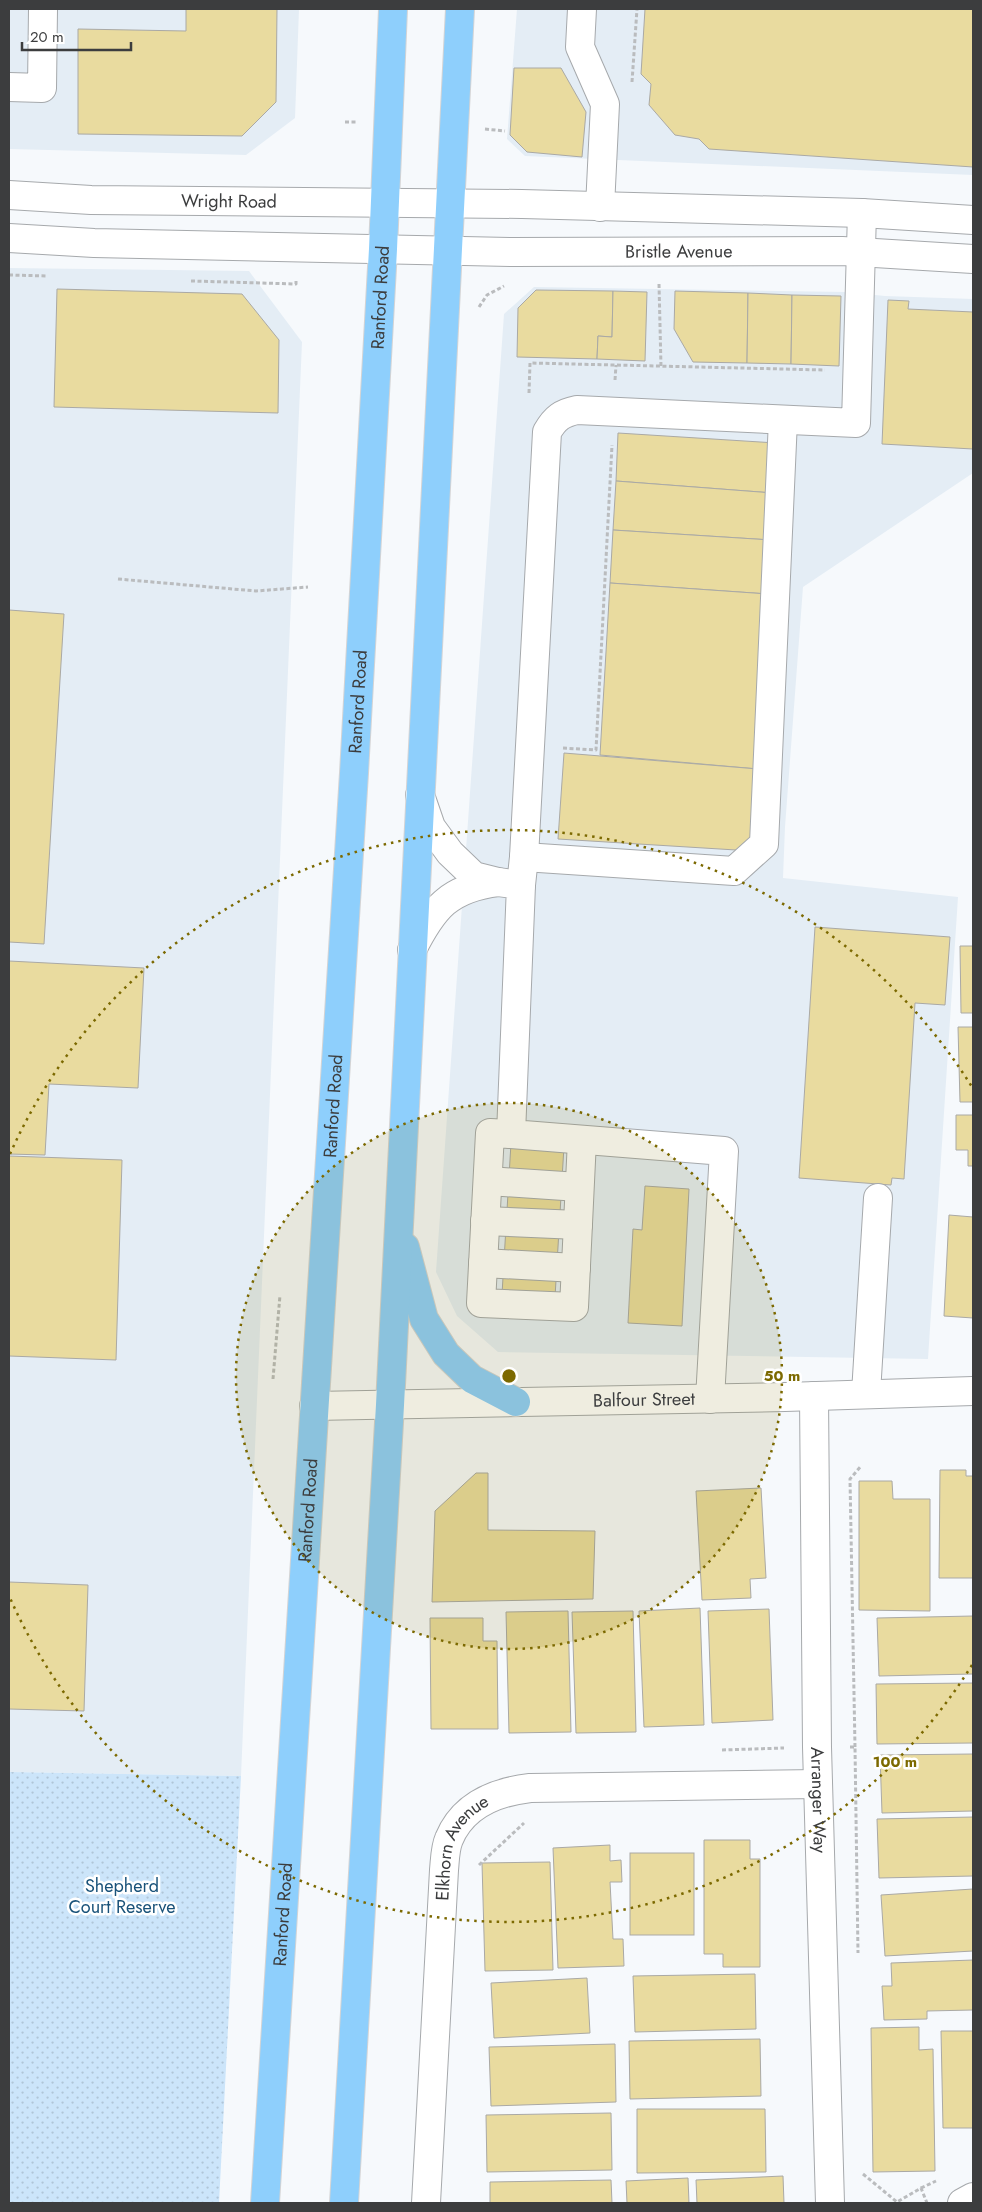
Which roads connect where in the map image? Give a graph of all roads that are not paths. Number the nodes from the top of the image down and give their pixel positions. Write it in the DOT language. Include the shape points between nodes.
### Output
graph roads {
  1 [pos="43,9"];
  2 [pos="393,9"];
  3 [pos="460,9"];
  4 [pos="582,9"];
  5 [pos="9,87"];
  6 [pos="9,195"];
  7 [pos="91,200"];
  8 [pos="385,204"];
  9 [pos="449,204"];
  10 [pos="600,207"];
  11 [pos="862,212"];
  12 [pos="973,220"];
  13 [pos="9,238"];
  14 [pos="94,243"];
  15 [pos="383,249"];
  16 [pos="447,250"];
  17 [pos="862,252"];
  18 [pos="973,259"];
  19 [pos="783,420"];
  20 [pos="420,795"];
  21 [pos="524,857"];
  22 [pos="509,883"];
  23 [pos="412,950"];
  24 [pos="511,1134"];
  25 [pos="582,1140"];
  26 [pos="488,1181"];
  27 [pos="579,1187"];
  28 [pos="878,1198"];
  29 [pos="485,1221"];
  30 [pos="398,1222"];
  31 [pos="578,1225"];
  32 [pos="483,1263"];
  33 [pos="576,1268"];
  34 [pos="973,1391"];
  35 [pos="866,1393"];
  36 [pos="814,1396"];
  37 [pos="710,1399"];
  38 [pos="516,1402"];
  39 [pos="390,1405"];
  40 [pos="314,1406"];
  41 [pos="818,1784"];
  42 [pos="973,2197"];
  43 [pos="830,2199"];
  44 [pos="265,2203"];
  45 [pos="344,2203"];
  46 [pos="426,2203"];
  47 [pos="962,2203"];
  1 -- 5 [label="street" via="42,88"];
  2 -- 8 [label="main road, Ranford Road"];
  3 -- 9 [label="main road"];
  4 -- 10 [label="street" via="580,47 605,104"];
  6 -- 7 [label="street, Wright Road"];
  7 -- 8 [label="street, Wright Road"];
  7 -- 14 [label="street"];
  8 -- 9 [label="street, Wright Road"];
  8 -- 15 [label="main road, Ranford Road"];
  9 -- 10 [label="street"];
  9 -- 16 [label="main road"];
  10 -- 11 [label="street"];
  11 -- 12 [label="street"];
  11 -- 17 [label="street"];
  13 -- 14 [label="street"];
  14 -- 15 [label="street"];
  15 -- 16 [label="street, Bristle Avenue"];
  15 -- 40 [label="main road, Ranford Road"];
  16 -- 17 [label="street, Bristle Avenue"];
  16 -- 20 [label="main road"];
  17 -- 18 [label="street, Bristle Avenue"];
  17 -- 19 [label="street" via="856,423"];
  19 -- 21 [label="street" via="577,410 564,413 547,432"];
  19 -- 21 [label="street" via="764,844 734,871"];
  20 -- 22 [label="street" via="431,827 450,853 474,876"];
  20 -- 23 [label="main road"];
  21 -- 22 [label="street"];
  22 -- 23 [label="street" via="478,885 455,895 438,907 426,922"];
  22 -- 24 [label="street"];
  23 -- 30 [label="main road"];
  24 -- 25 [label="street"];
  24 -- 26 [label="street" via="490,1133"];
  25 -- 27 [label="street"];
  25 -- 37 [label="street" via="724,1151"];
  26 -- 27 [label="street"];
  26 -- 29 [label="street"];
  27 -- 31 [label="street"];
  28 -- 35 [label="street"];
  29 -- 31 [label="street"];
  29 -- 32 [label="street"];
  30 -- 38 [label="main road" via="424,1319 446,1354 472,1379"];
  30 -- 39 [label="main road"];
  31 -- 33 [label="street"];
  32 -- 33 [label="street"];
  32 -- 33 [label="street" via="482,1303 574,1307"];
  34 -- 35 [label="street, Balfour Street"];
  35 -- 36 [label="street, Balfour Street"];
  36 -- 37 [label="street, Balfour Street"];
  36 -- 41 [label="street, Arranger Way"];
  37 -- 38 [label="street, Balfour Street"];
  38 -- 39 [label="street, Balfour Street"];
  39 -- 40 [label="street, Balfour Street"];
  39 -- 45 [label="main road"];
  40 -- 44 [label="main road, Ranford Road"];
  41 -- 43 [label="street, Arranger Way"];
  41 -- 46 [label="street, Elkhorn Avenue" via="530,1788 491,1796 458,1823 448,1840 444,1870"];
  42 -- 47 [label="street"];
}
